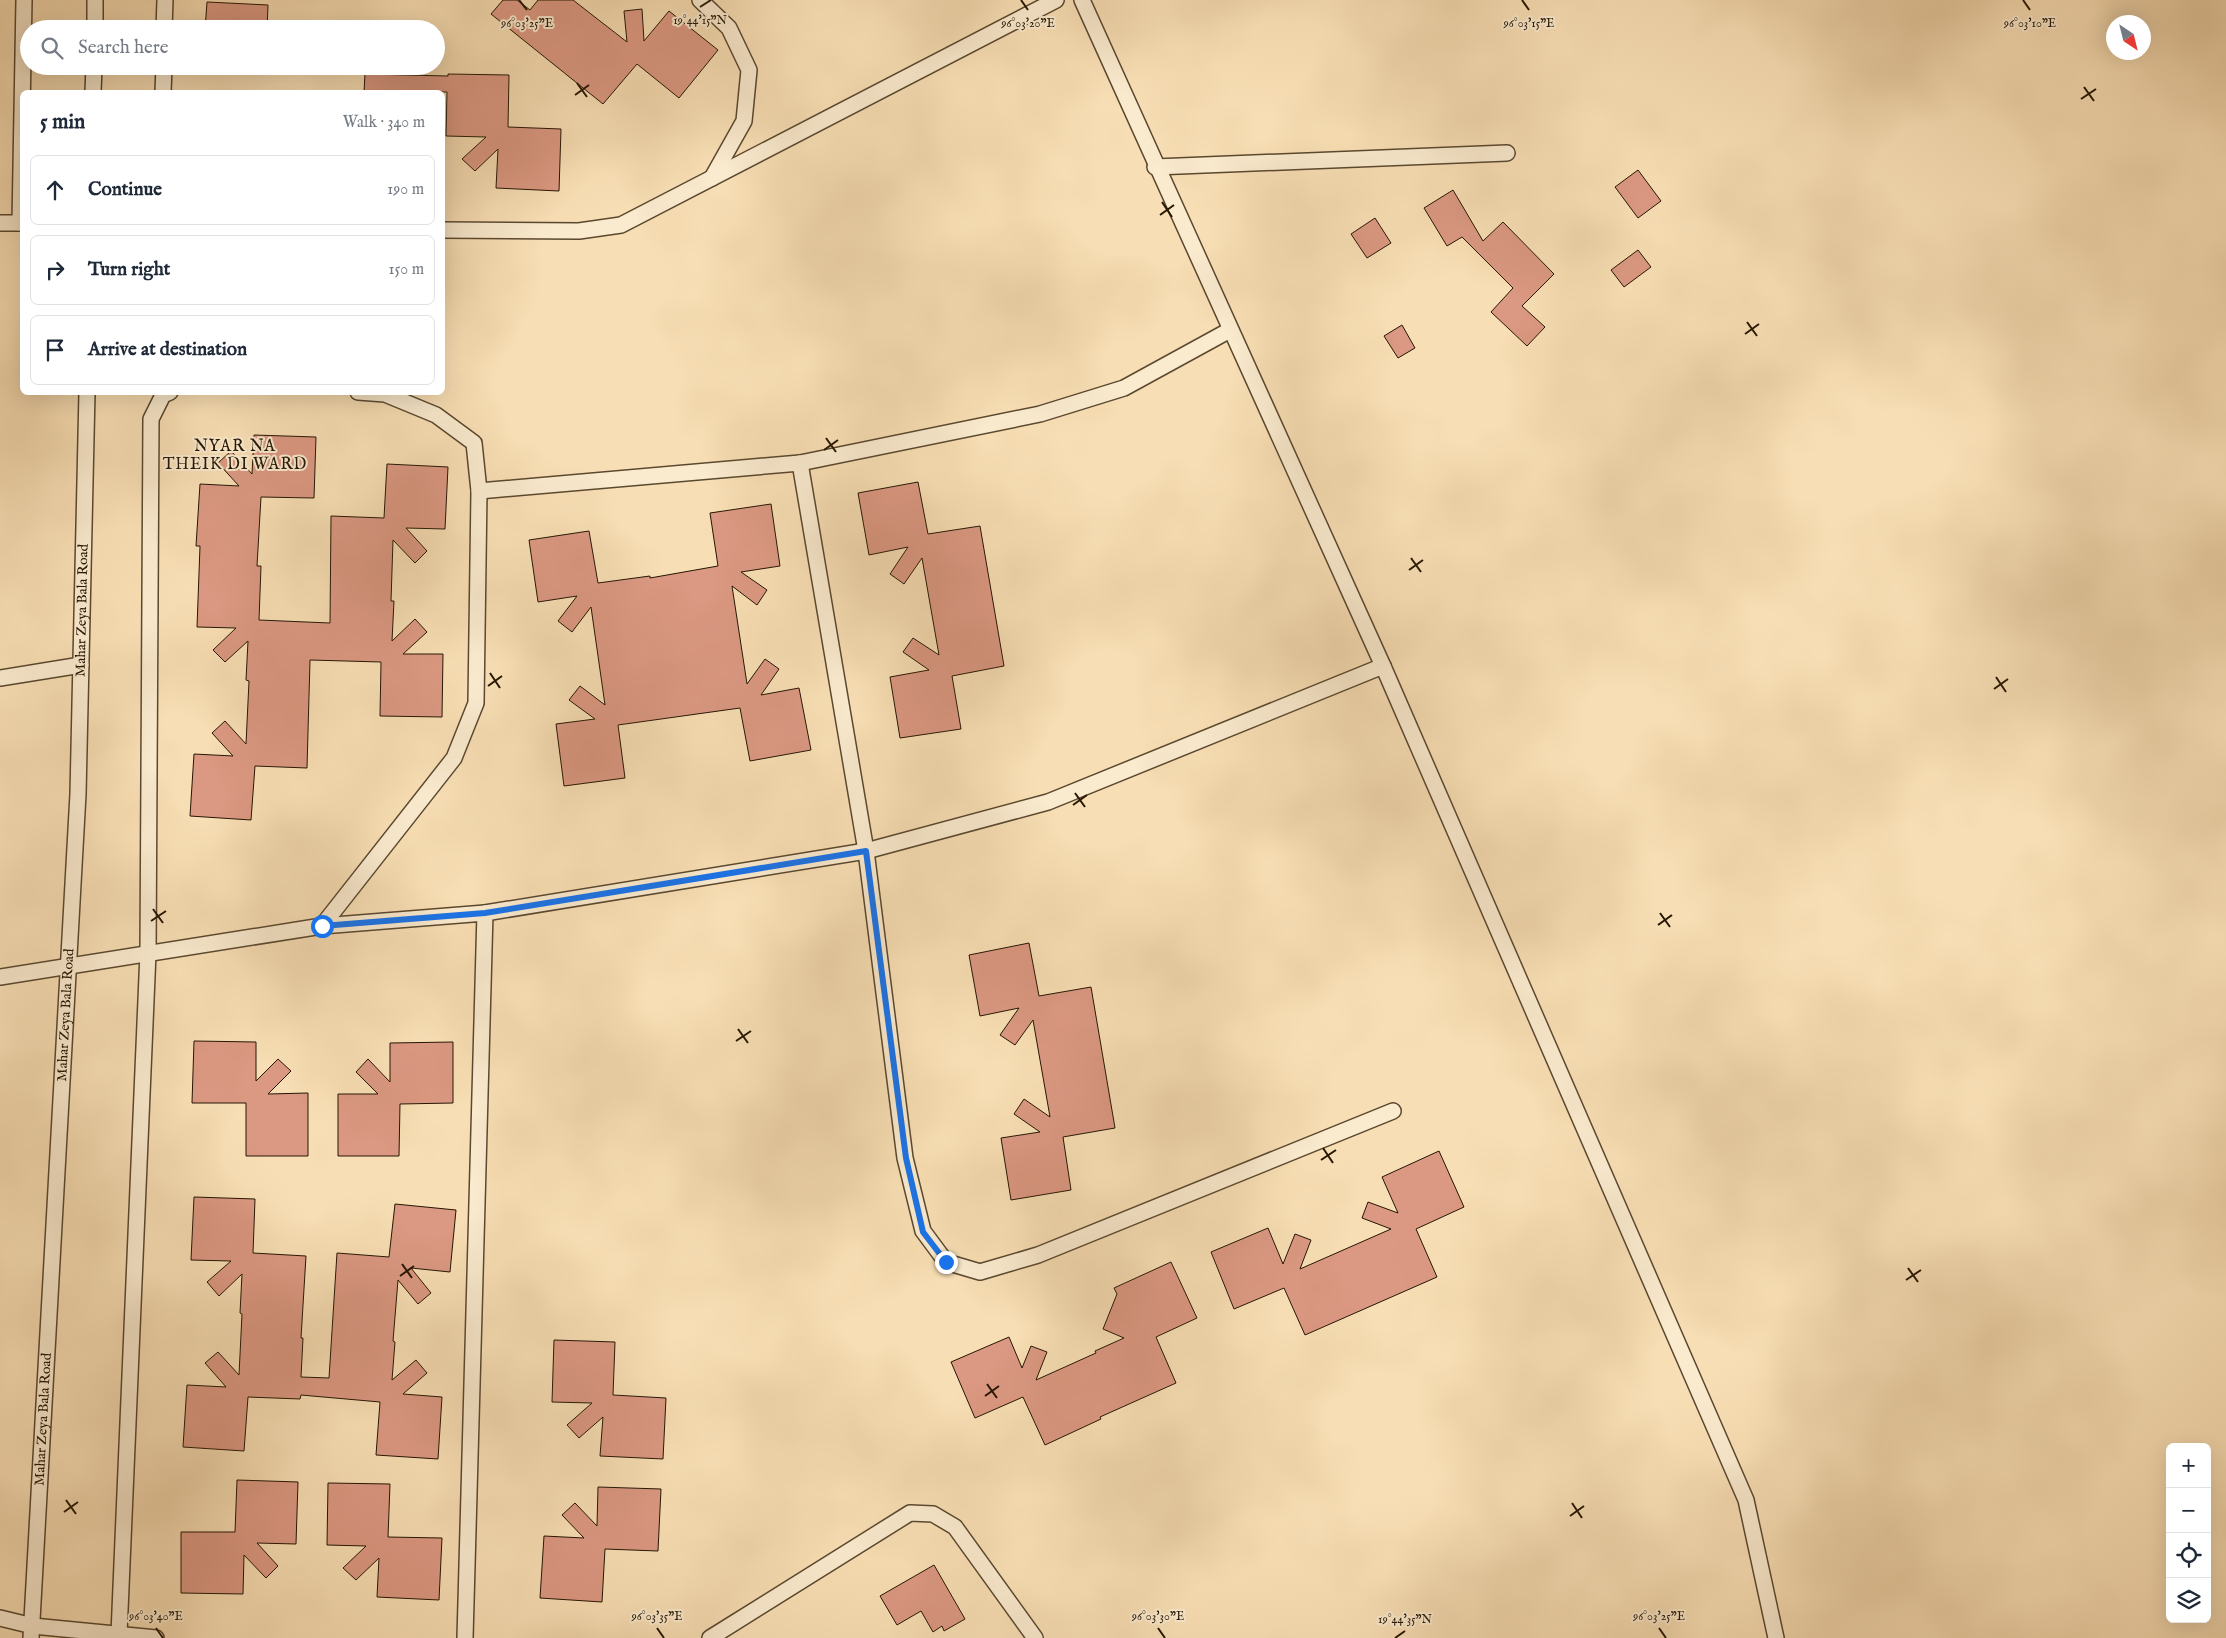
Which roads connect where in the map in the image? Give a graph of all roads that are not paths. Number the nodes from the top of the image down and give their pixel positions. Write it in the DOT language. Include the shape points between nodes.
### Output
graph roads {
  1 [pos="24,0"];
  2 [pos="95,0"];
  3 [pos="165,0"];
  4 [pos="700,0"];
  5 [pos="1056,0"];
  6 [pos="1082,0"];
  7 [pos="24,20"];
  8 [pos="95,20"];
  9 [pos="164,20"];
  10 [pos="23,75"];
  11 [pos="94,75"];
  12 [pos="164,75"];
  13 [pos="23,90"];
  14 [pos="93,90"];
  15 [pos="163,90"];
  16 [pos="1507,153"];
  17 [pos="1155,166"];
  18 [pos="712,178"];
  19 [pos="0,223"];
  20 [pos="20,223"];
  21 [pos="445,230"];
  22 [pos="1230,330"];
  23 [pos="87,395"];
  24 [pos="163,395"];
  25 [pos="387,395"];
  26 [pos="800,463"];
  27 [pos="479,491"];
  28 [pos="81,665"];
  29 [pos="1382,666"];
  30 [pos="0,678"];
  31 [pos="866,851"];
  32 [pos="485,913"];
  33 [pos="322,926"];
  34 [pos="148,953"];
  35 [pos="69,966"];
  36 [pos="0,977"];
  37 [pos="1393,1111"];
  38 [pos="0,1618"];
  39 [pos="32,1632"];
  40 [pos="119,1634"];
  41 [pos="156,1638"];
  42 [pos="464,1638"];
  43 [pos="710,1638"];
  44 [pos="1036,1638"];
  45 [pos="1776,1638"];
  1 -- 7 [label="street"];
  2 -- 8 [label="street"];
  3 -- 9 [label="street"];
  4 -- 18 [label="street" via="729,28 749,70 744,121"];
  5 -- 18 [label="street"];
  6 -- 17 [label="street"];
  10 -- 13 [label="street"];
  11 -- 14 [label="street"];
  12 -- 15 [label="street"];
  16 -- 17 [label="street"];
  17 -- 22 [label="street"];
  18 -- 21 [label="street" via="621,225 579,231"];
  19 -- 20 [label="street"];
  22 -- 26 [label="street" via="1124,388 1040,414"];
  22 -- 29 [label="street"];
  23 -- 28 [label="street, Mahar Zeya Bala Road"];
  24 -- 34 [label="street" via="151,419"];
  25 -- 27 [label="street" via="436,415 474,443"];
  26 -- 27 [label="street"];
  26 -- 31 [label="street"];
  27 -- 33 [label="street" via="476,703 454,758"];
  28 -- 30 [label="street"];
  28 -- 35 [label="street, Mahar Zeya Bala Road"];
  29 -- 31 [label="street" via="1048,802"];
  29 -- 45 [label="street" via="1746,1500"];
  31 -- 32 [label="street"];
  31 -- 37 [label="street" via="906,1158 923,1232 946,1262 980,1272 1038,1255"];
  32 -- 33 [label="street"];
  32 -- 42 [label="street"];
  33 -- 34 [label="street"];
  34 -- 35 [label="street"];
  34 -- 40 [label="street"];
  35 -- 36 [label="street"];
  35 -- 39 [label="street, Mahar Zeya Bala Road"];
  38 -- 39 [label="street"];
  39 -- 40 [label="street"];
  40 -- 41 [label="street"];
  43 -- 44 [label="street" via="910,1513 933,1514 955,1527"];
}
